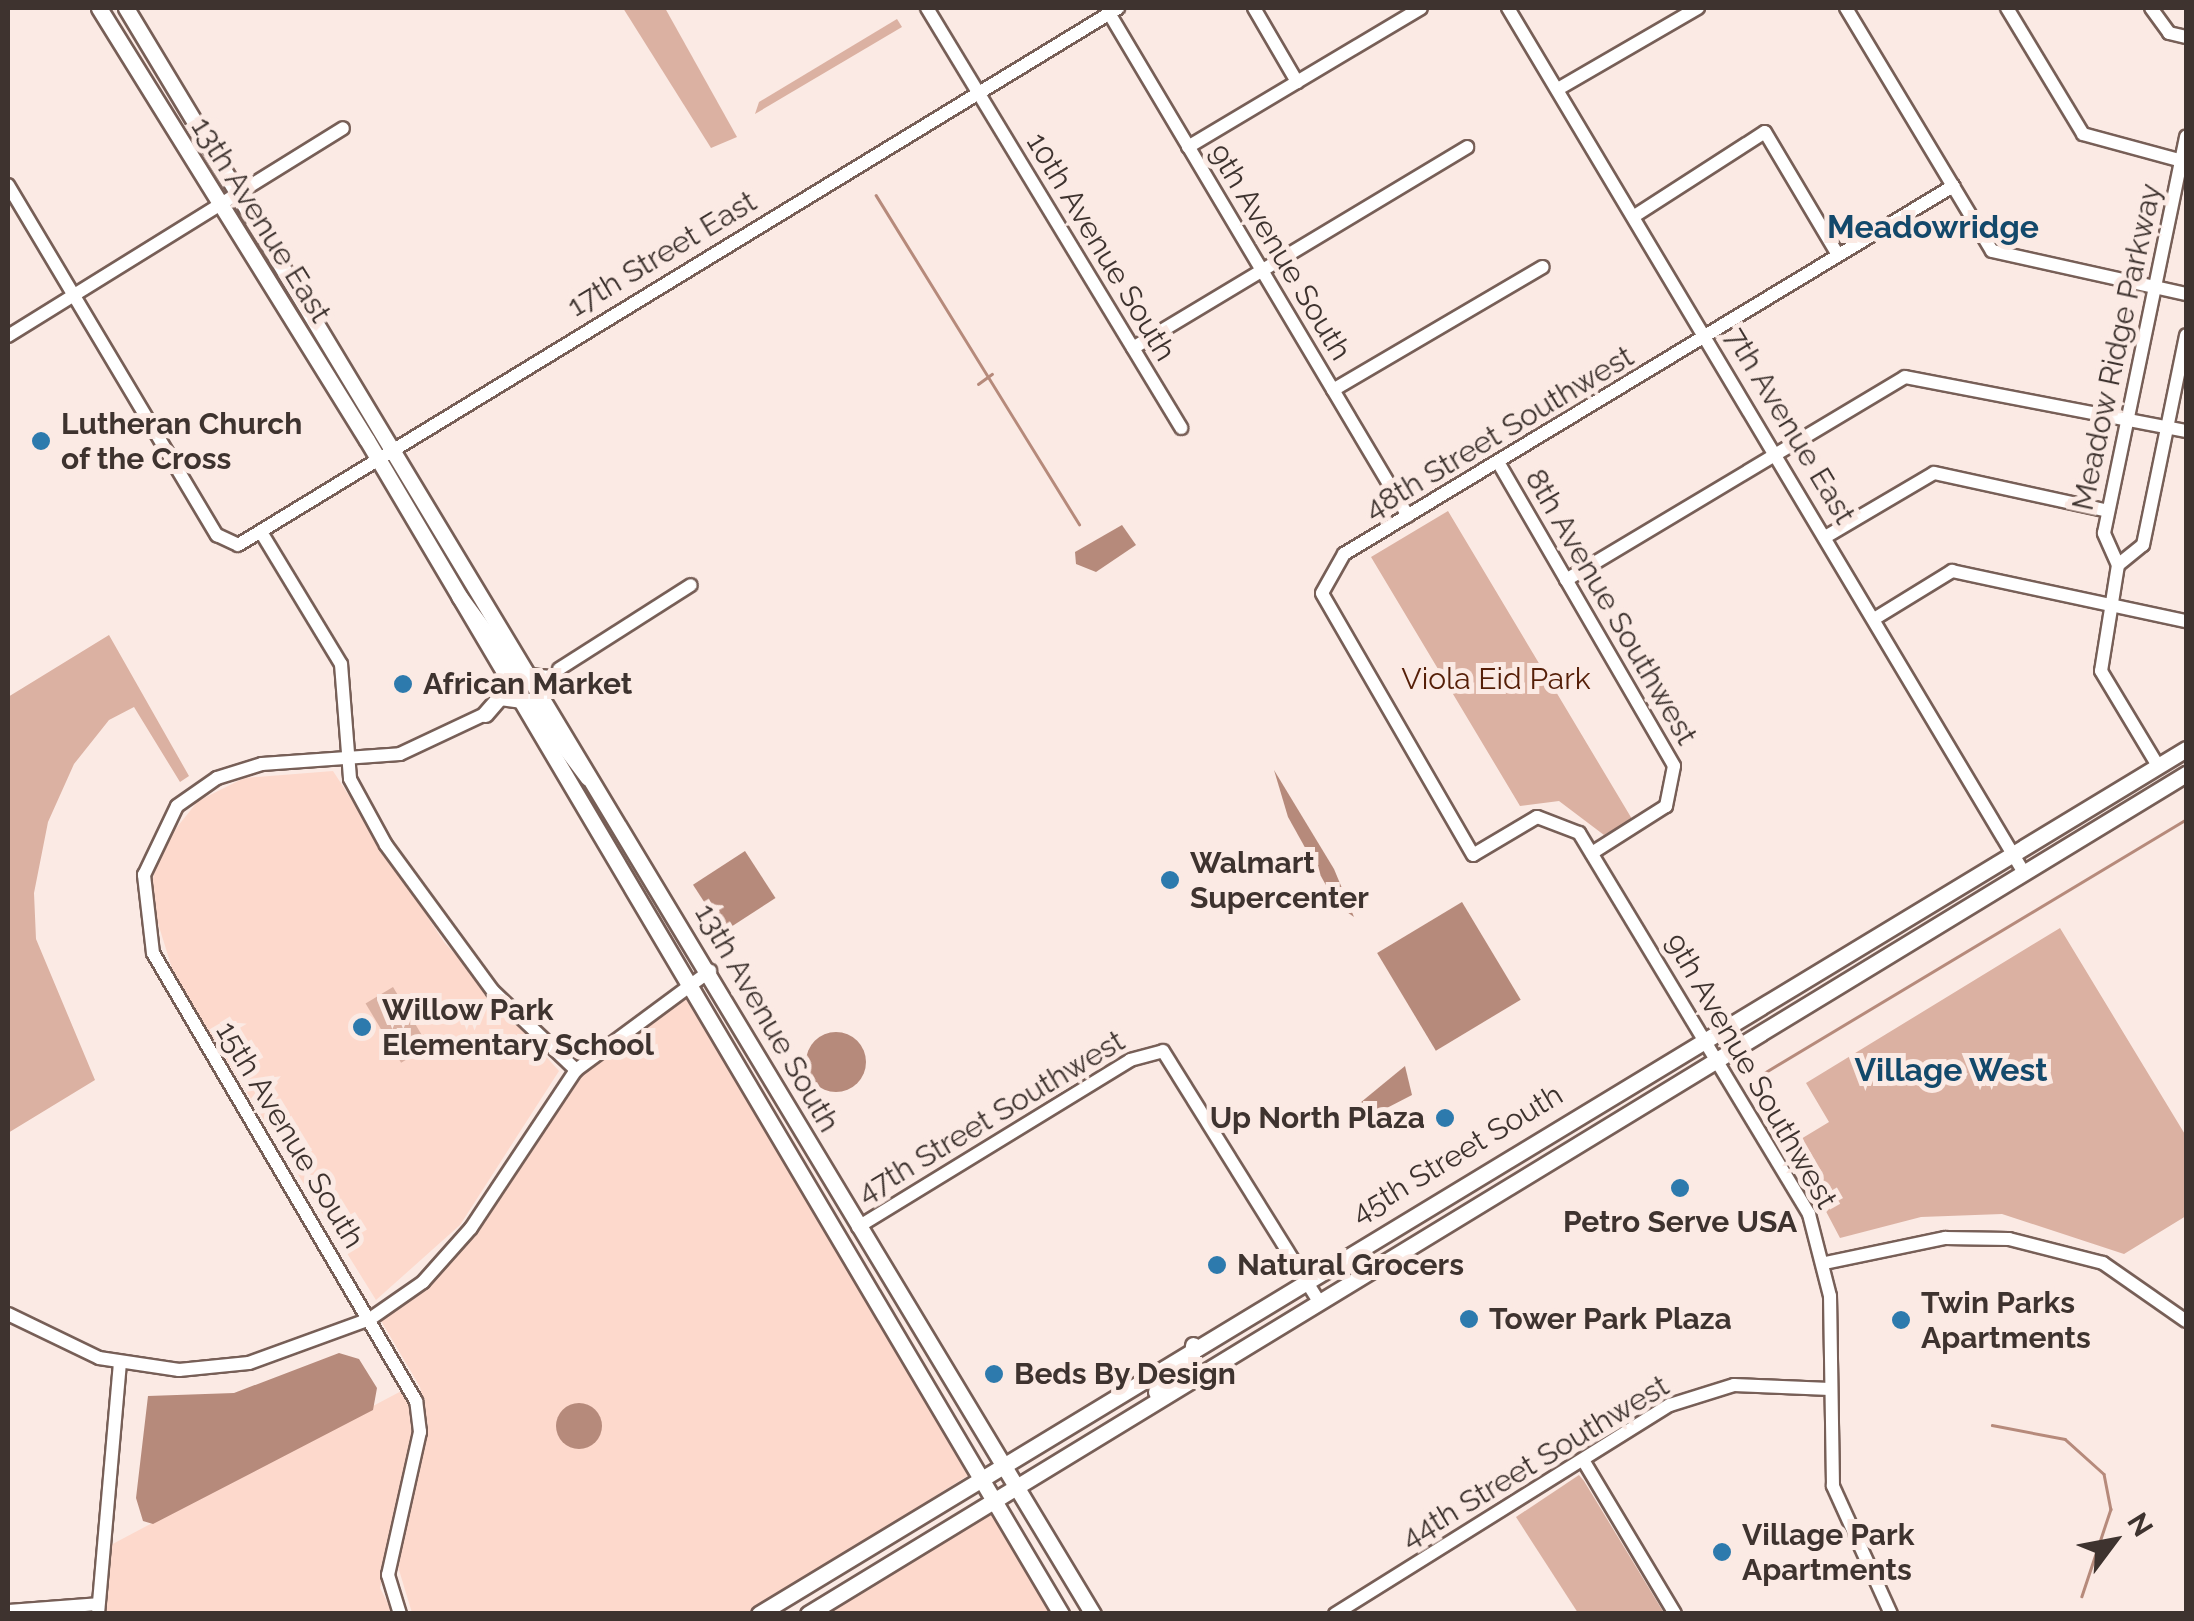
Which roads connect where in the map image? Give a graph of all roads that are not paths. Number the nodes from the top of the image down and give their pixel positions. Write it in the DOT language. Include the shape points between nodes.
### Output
graph roads {
  1 [pos="99,8"];
  2 [pos="126,8"];
  3 [pos="927,8"];
  4 [pos="1254,8"];
  5 [pos="1422,8"];
  6 [pos="1508,8"];
  7 [pos="1698,8"];
  8 [pos="1846,8"];
  9 [pos="2007,8"];
  10 [pos="2151,8"];
  11 [pos="1113,10"];
  12 [pos="1404,12"];
  13 [pos="2186,37"];
  14 [pos="1296,82"];
  15 [pos="1558,89"];
  16 [pos="979,92"];
  17 [pos="343,128"];
  18 [pos="2186,136"];
  19 [pos="1188,148"];
  20 [pos="1467,148"];
  21 [pos="2184,161"];
  22 [pos="8,185"];
  23 [pos="1953,186"];
  24 [pos="238,194"];
  25 [pos="219,206"];
  26 [pos="1636,215"];
  27 [pos="1838,255"];
  28 [pos="1544,266"];
  29 [pos="1261,270"];
  30 [pos="2154,288"];
  31 [pos="2186,294"];
  32 [pos="73,295"];
  33 [pos="2186,335"];
  34 [pos="8,336"];
  35 [pos="1708,338"];
  36 [pos="1132,348"];
  37 [pos="1333,390"];
  38 [pos="2128,419"];
  39 [pos="1180,428"];
  40 [pos="2167,428"];
  41 [pos="2186,431"];
  42 [pos="396,447"];
  43 [pos="1777,453"];
  44 [pos="373,462"];
  45 [pos="1498,462"];
  46 [pos="2108,511"];
  47 [pos="1408,516"];
  48 [pos="260,532"];
  49 [pos="1827,536"];
  50 [pos="2118,565"];
  51 [pos="1566,580"];
  52 [pos="691,585"];
  53 [pos="448,588"];
  54 [pos="2109,606"];
  55 [pos="1874,619"];
  56 [pos="2186,621"];
  57 [pos="522,656"];
  58 [pos="550,676"];
  59 [pos="506,696"];
  60 [pos="484,714"];
  61 [pos="528,721"];
  62 [pos="2186,749"];
  63 [pos="349,762"];
  64 [pos="2158,766"];
  65 [pos="2186,774"];
  66 [pos="603,794"];
  67 [pos="1592,854"];
  68 [pos="2013,854"];
  69 [pos="2024,874"];
  70 [pos="710,971"];
  71 [pos="687,986"];
  72 [pos="1704,1037"];
  73 [pos="1716,1056"];
  74 [pos="576,1070"];
  75 [pos="1611,1093"];
  76 [pos="774,1132"];
  77 [pos="1506,1156"];
  78 [pos="1518,1178"];
  79 [pos="858,1227"];
  80 [pos="1414,1244"];
  81 [pos="1825,1263"];
  82 [pos="1305,1277"];
  83 [pos="1319,1302"];
  84 [pos="1258,1306"];
  85 [pos="8,1314"];
  86 [pos="370,1319"];
  87 [pos="2186,1321"];
  88 [pos="1193,1345"];
  89 [pos="120,1365"];
  90 [pos="1209,1371"];
  91 [pos="1830,1389"];
  92 [pos="1102,1436"];
  93 [pos="1583,1460"];
  94 [pos="1001,1462"];
  95 [pos="978,1475"];
  96 [pos="1018,1488"];
  97 [pos="995,1502"];
  98 [pos="874,1541"];
  99 [pos="98,1609"];
  100 [pos="8,1611"];
  101 [pos="400,1614"];
  102 [pos="759,1614"];
  103 [pos="775,1614"];
  104 [pos="808,1614"];
  105 [pos="1061,1614"];
  106 [pos="1093,1614"];
  107 [pos="1335,1614"];
  108 [pos="1674,1614"];
  109 [pos="1891,1614"];
  1 -- 25 [label="main road, 13th Avenue East"];
  2 -- 24 [label="main road, 13th Avenue East"];
  3 -- 16 [label="street, 10th Avenue South"];
  4 -- 14 [label="street"];
  5 -- 12 [label="street"];
  6 -- 15 [label="street, 7th Avenue East"];
  7 -- 15 [label="street"];
  8 -- 23 [label="street"];
  9 -- 21 [label="street" via="2084,134"];
  10 -- 13 [label="street" via="2169,32"];
  11 -- 16 [label="street, 17th Street East"];
  11 -- 19 [label="street, 9th Avenue South"];
  12 -- 14 [label="street"];
  14 -- 19 [label="street"];
  15 -- 26 [label="street, 7th Avenue East"];
  16 -- 36 [label="street, 10th Avenue South"];
  16 -- 42 [label="street, 17th Street East"];
  17 -- 24 [label="street"];
  18 -- 21 [label="street, Meadow Ridge Parkway"];
  19 -- 29 [label="street, 9th Avenue South"];
  20 -- 29 [label="street"];
  21 -- 30 [label="street, Meadow Ridge Parkway"];
  22 -- 32 [label="street"];
  23 -- 27 [label="street, 48th Street Southwest"];
  23 -- 30 [label="street" via="1992,251"];
  24 -- 25 [label="street"];
  24 -- 42 [label="main road, 13th Avenue East"];
  25 -- 32 [label="street"];
  25 -- 44 [label="main road, 13th Avenue East"];
  26 -- 27 [label="street" via="1766,132"];
  26 -- 35 [label="street, 7th Avenue East"];
  27 -- 35 [label="street, 48th Street Southwest"];
  28 -- 37 [label="street"];
  29 -- 36 [label="street"];
  29 -- 37 [label="street, 9th Avenue South"];
  30 -- 31 [label="street"];
  30 -- 38 [label="street, Meadow Ridge Parkway"];
  32 -- 34 [label="street"];
  32 -- 48 [label="street" via="227,544"];
  33 -- 40 [label="street, Meadow Ridge Parkway"];
  35 -- 43 [label="street, 7th Avenue East"];
  35 -- 45 [label="street, 48th Street Southwest"];
  36 -- 39 [label="street, 10th Avenue South"];
  37 -- 47 [label="street, 9th Avenue South"];
  38 -- 40 [label="street"];
  38 -- 43 [label="street" via="1920,374"];
  38 -- 46 [label="street, Meadow Ridge Parkway"];
  40 -- 41 [label="street"];
  40 -- 50 [label="street, Meadow Ridge Parkway" via="2143,545"];
  42 -- 44 [label="street, 17th Street East"];
  42 -- 57 [label="main road"];
  43 -- 49 [label="street, 7th Avenue East"];
  43 -- 51 [label="street"];
  44 -- 48 [label="street, 17th Street East"];
  44 -- 53 [label="main road"];
  45 -- 47 [label="street, 48th Street Southwest"];
  45 -- 51 [label="street, 8th Avenue Southwest"];
  46 -- 49 [label="street" via="1934,473"];
  46 -- 50 [label="street, Meadow Ridge Parkway" via="2104,546"];
  47 -- 67 [label="street, 48th Street Southwest" via="1336,560 1324,580 1325,606 1473,855 1538,818 1567,823"];
  48 -- 63 [label="street" via="340,664"];
  49 -- 55 [label="street, 7th Avenue East"];
  50 -- 54 [label="street, Meadow Ridge Parkway"];
  51 -- 67 [label="street, 8th Avenue Southwest" via="1677,777 1666,806"];
  52 -- 58 [label="street"];
  53 -- 58 [label="main road" via="477,611 517,675"];
  53 -- 59 [label="main road, 13th Avenue South"];
  54 -- 55 [label="street" via="1952,572"];
  54 -- 56 [label="street"];
  54 -- 64 [label="street, Meadow Ridge Parkway" via="2101,671"];
  55 -- 68 [label="street, 7th Avenue East"];
  57 -- 58 [label="main road"];
  57 -- 58 [label="main road"];
  58 -- 66 [label="main road, 13th Avenue South" via="552,709"];
  59 -- 60 [label="main road"];
  59 -- 61 [label="main road, 13th Avenue South"];
  59 -- 66 [label="main road" via="536,708"];
  60 -- 61 [label="main road" via="510,710"];
  60 -- 63 [label="street, 15th Avenue South" via="420,747"];
  61 -- 71 [label="main road, 13th Avenue South"];
  62 -- 64 [label="main road, 45th Street South"];
  63 -- 74 [label="street" via="361,802 427,907 492,990"];
  63 -- 86 [label="street, 15th Avenue South" via="217,778 177,806 144,875 143,923"];
  64 -- 68 [label="main road, 45th Street South"];
  65 -- 69 [label="main road, 45th Street South"];
  66 -- 70 [label="main road, 13th Avenue South"];
  67 -- 72 [label="street, 9th Avenue Southwest"];
  68 -- 69 [label="street, 7th Avenue East"];
  68 -- 72 [label="main road, 45th Street South"];
  69 -- 73 [label="main road, 45th Street South"];
  70 -- 71 [label="street"];
  70 -- 79 [label="main road, 13th Avenue South"];
  71 -- 74 [label="street"];
  71 -- 76 [label="main road, 13th Avenue South"];
  72 -- 73 [label="street, 9th Avenue Southwest"];
  72 -- 75 [label="main road, 45th Street South"];
  73 -- 78 [label="main road, 45th Street South"];
  73 -- 81 [label="street, 9th Avenue Southwest" via="1809,1214"];
  74 -- 86 [label="street" via="461,1240"];
  75 -- 77 [label="main road, 45th Street South"];
  75 -- 78 [label="main road" via="1528,1152"];
  76 -- 79 [label="main road" via="838,1222"];
  76 -- 95 [label="main road, 13th Avenue South"];
  77 -- 80 [label="main road" via="1502,1176"];
  77 -- 82 [label="main road, 45th Street South"];
  78 -- 80 [label="main road, 45th Street South"];
  79 -- 82 [label="street, 47th Street Southwest" via="1151,1050 1172,1055"];
  79 -- 94 [label="main road, 13th Avenue South"];
  80 -- 83 [label="main road, 45th Street South"];
  81 -- 87 [label="street" via="1945,1238 2009,1238 2103,1262"];
  81 -- 91 [label="street, 9th Avenue Southwest"];
  82 -- 83 [label="street"];
  82 -- 84 [label="main road, 45th Street South"];
  83 -- 90 [label="main road, 45th Street South"];
  84 -- 88 [label="main road, 45th Street South"];
  84 -- 90 [label="main road" via="1206,1351"];
  85 -- 89 [label="street"];
  86 -- 89 [label="street" via="237,1366"];
  86 -- 101 [label="street, 15th Avenue South" via="420,1414 390,1558"];
  88 -- 92 [label="main road" via="1183,1374"];
  88 -- 94 [label="main road, 45th Street South"];
  89 -- 99 [label="street"];
  90 -- 92 [label="main road, 45th Street South"];
  91 -- 93 [label="street, 44th Street Southwest" via="1734,1385 1701,1393"];
  91 -- 109 [label="street, 9th Avenue Southwest" via="1833,1486"];
  92 -- 96 [label="main road, 45th Street South"];
  93 -- 107 [label="street, 44th Street Southwest"];
  93 -- 108 [label="street"];
  94 -- 95 [label="main road, 45th Street South"];
  94 -- 96 [label="main road, 13th Avenue South"];
  95 -- 97 [label="main road, 13th Avenue South"];
  95 -- 98 [label="main road, 45th Street South"];
  96 -- 97 [label="main road, 45th Street South"];
  96 -- 106 [label="main road, 13th Avenue South"];
  97 -- 104 [label="main road, 45th Street South"];
  97 -- 105 [label="main road, 13th Avenue South"];
  98 -- 102 [label="main road, 45th Street South"];
  98 -- 103 [label="main road"];
  99 -- 100 [label="street"];
}
